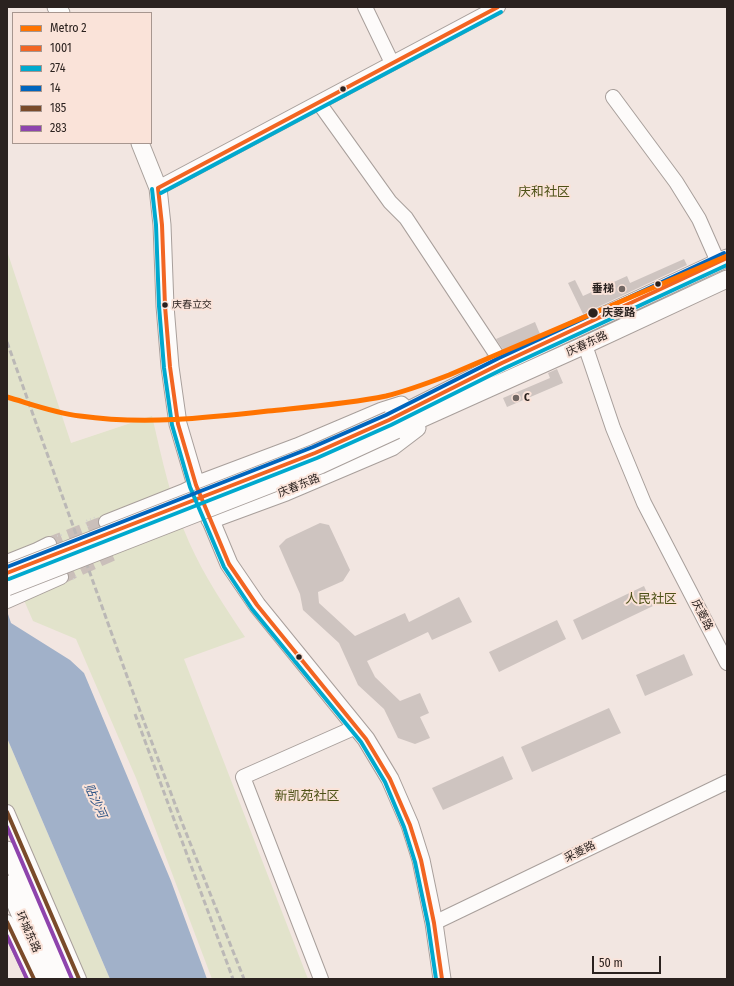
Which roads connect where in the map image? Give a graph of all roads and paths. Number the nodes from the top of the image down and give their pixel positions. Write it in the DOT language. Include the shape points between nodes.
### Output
graph roads {
  1 [pos="365,7"];
  2 [pos="498,7"];
  3 [pos="392,63"];
  4 [pos="614,97"];
  5 [pos="319,103"];
  6 [pos="140,144"];
  7 [pos="158,188"];
  8 [pos="722,260"];
  9 [pos="727,279"];
  10 [pos="585,345"];
  11 [pos="502,363"];
  12 [pos="452,388"];
  13 [pos="446,408"];
  14 [pos="392,425"];
  15 [pos="196,485"];
  16 [pos="210,520"];
  17 [pos="106,522"];
  18 [pos="49,544"];
  19 [pos="118,551"];
  20 [pos="7,562"];
  21 [pos="7,573"];
  22 [pos="62,577"];
  23 [pos="7,587"];
  24 [pos="7,600"];
  25 [pos="727,663"];
  26 [pos="356,727"];
  27 [pos="727,782"];
  28 [pos="7,812"];
  29 [pos="7,850"];
  30 [pos="9,894"];
  31 [pos="7,922"];
  32 [pos="434,922"];
  33 [pos="34,979"];
  34 [pos="48,979"];
  35 [pos="64,979"];
  36 [pos="79,979"];
  37 [pos="321,979"];
  38 [pos="442,979"];
  1 -- 3 [label="street"];
  2 -- 3 [label="street"];
  3 -- 5 [label="street"];
  4 -- 8 [label="street" via="676,182"];
  5 -- 7 [label="street"];
  5 -- 11 [label="street" via="390,202 406,218"];
  6 -- 7 [label="main road"];
  7 -- 15 [label="main road" via="170,367 178,424"];
  8 -- 11 [label="main road, 庆春东路"];
  9 -- 10 [label="main road, 庆春东路"];
  10 -- 13 [label="main road, 庆春东路"];
  10 -- 25 [label="street, 庆菱路" via="613,428 644,503"];
  11 -- 12 [label="main road, 庆春东路"];
  12 -- 14 [label="main road, 庆春东路"];
  12 -- 15 [label="main road, 庆春东路" via="382,411 297,447"];
  13 -- 14 [label="main road, 庆春东路"];
  13 -- 16 [label="main road, 庆春东路" via="392,447 286,492"];
  14 -- 21 [label="main road, bridge"];
  14 -- 23 [label="main road, bridge" via="320,465"];
  15 -- 16 [label="main road"];
  15 -- 17 [label="street"];
  16 -- 19 [label="street" via="198,520"];
  16 -- 26 [label="main road" via="229,564 257,604"];
  18 -- 20 [label="street"];
  22 -- 24 [label="street"];
  26 -- 32 [label="main road" via="390,779 410,825 421,860"];
  26 -- 37 [label="street" via="243,777"];
  27 -- 32 [label="street, 采菱路"];
  28 -- 36 [label="street"];
  29 -- 35 [label="main road, 环城东路"];
  30 -- 34 [label="main road, 环城东路"];
  31 -- 33 [label="street, 环城东路"];
  32 -- 38 [label="main road"];
}
